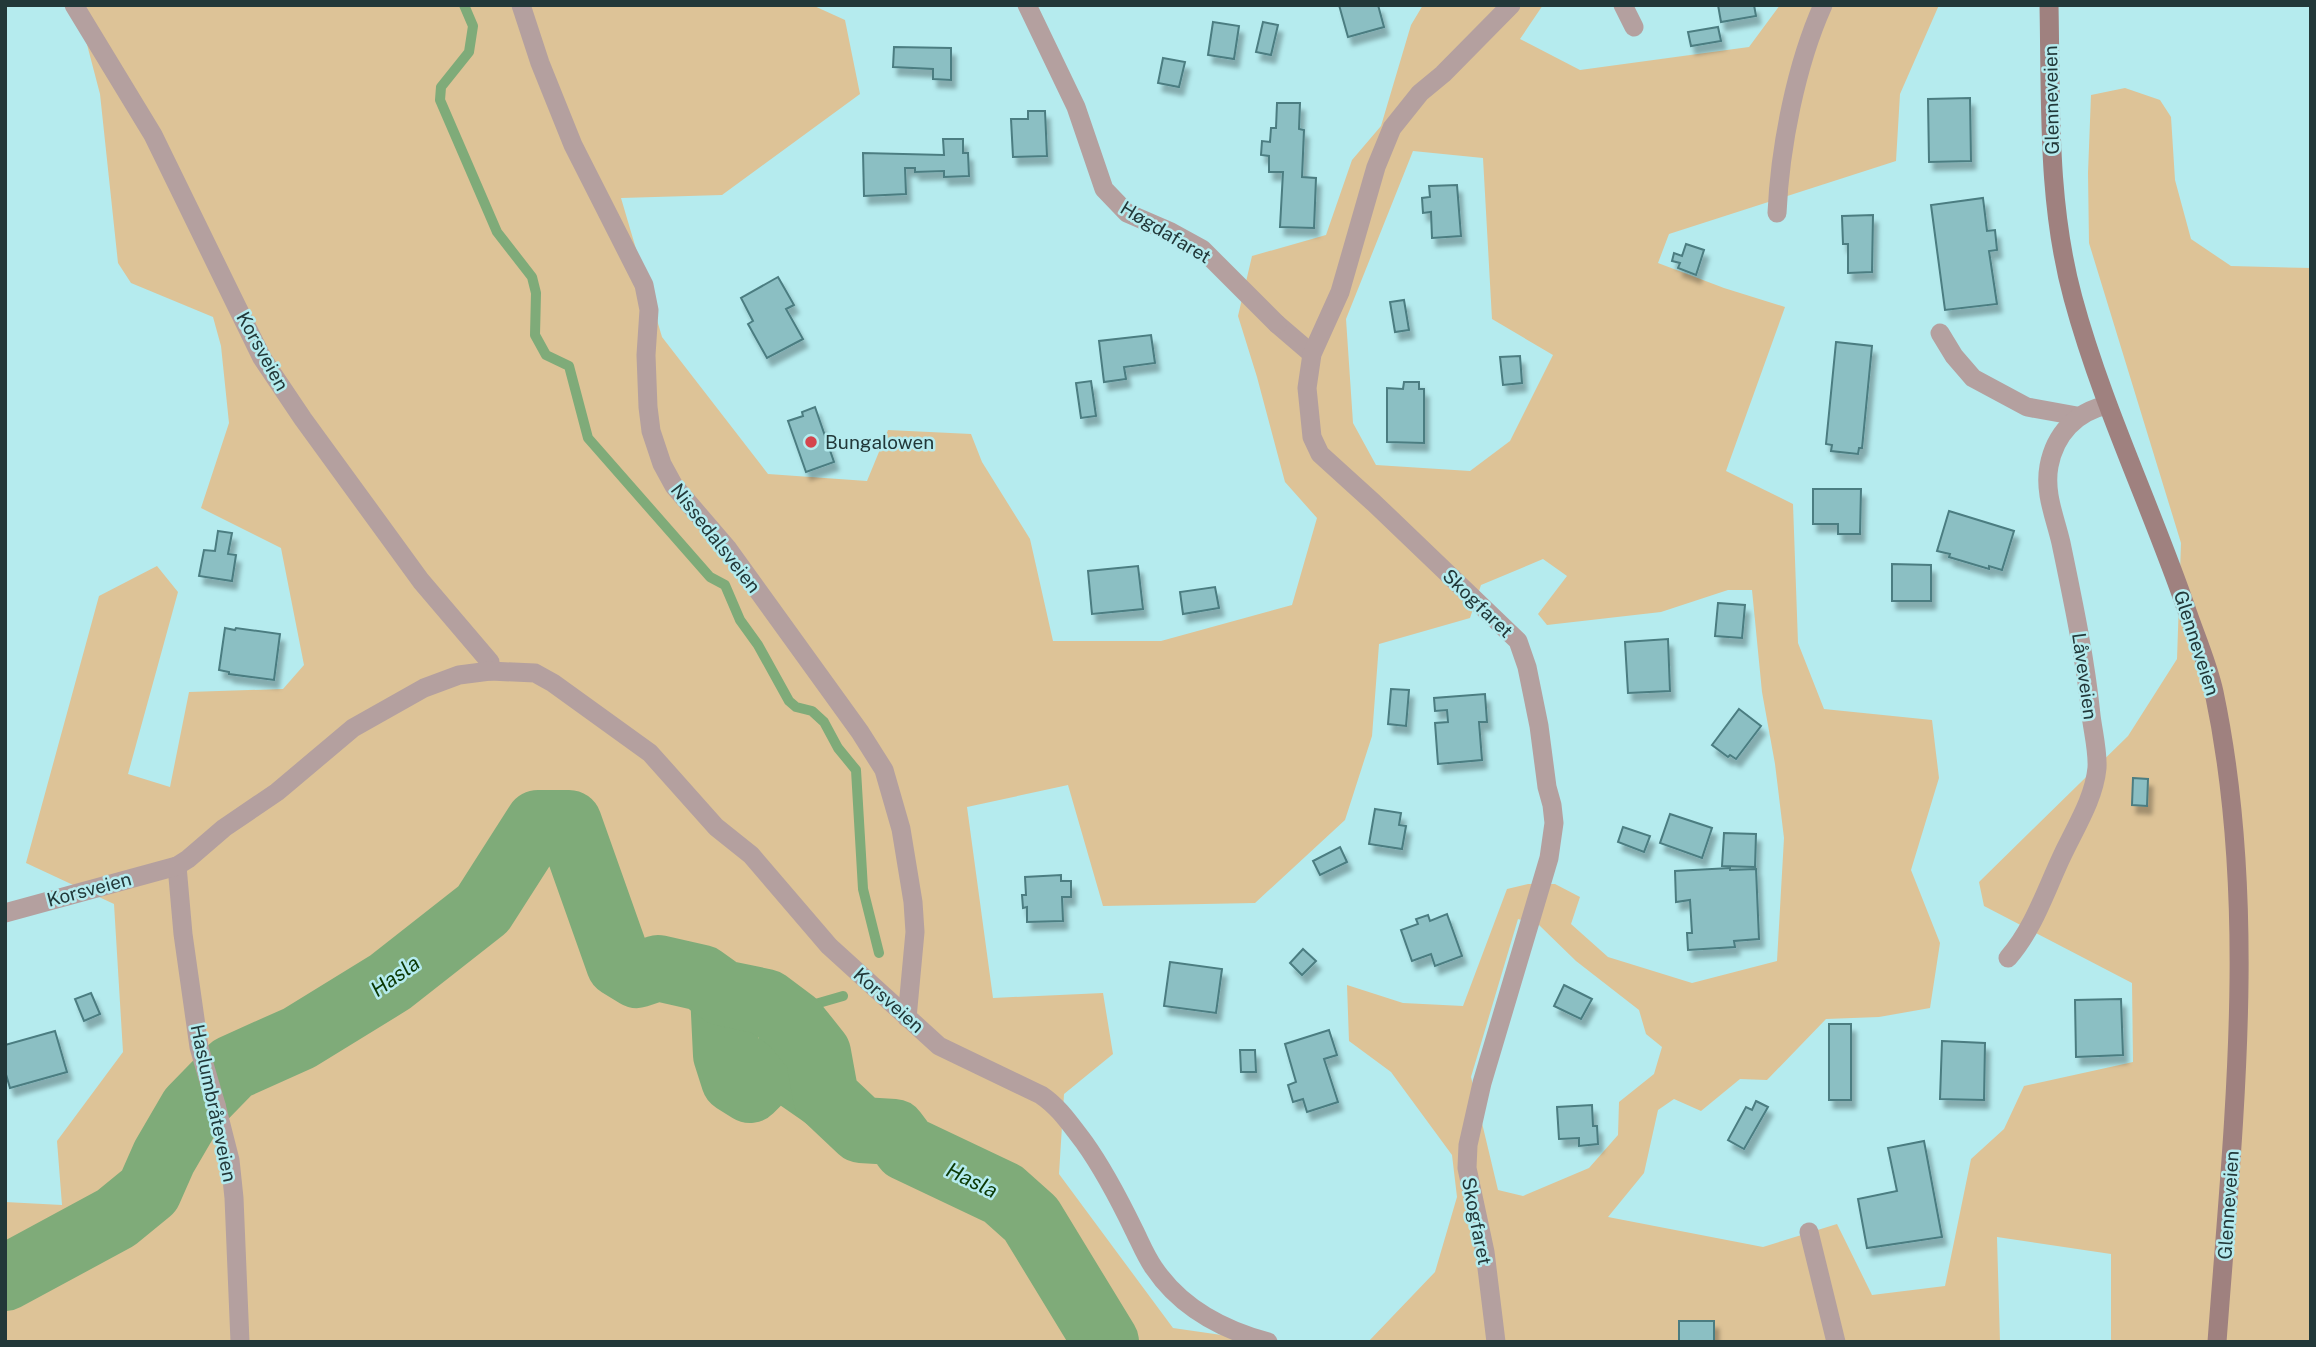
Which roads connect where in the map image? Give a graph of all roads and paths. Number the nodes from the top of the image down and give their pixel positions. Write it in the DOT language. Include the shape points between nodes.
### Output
graph roads {
  1 [pos="74,5"];
  2 [pos="521,5"];
  3 [pos="1027,5"];
  4 [pos="1511,5"];
  5 [pos="1623,5"];
  6 [pos="1823,5"];
  7 [pos="2049,5"];
  8 [pos="1634,27"];
  9 [pos="1776,213"];
  10 [pos="1940,334"];
  11 [pos="1312,354"];
  12 [pos="2107,405"];
  13 [pos="2077,416"];
  14 [pos="490,671"];
  15 [pos="177,866"];
  16 [pos="5,913"];
  17 [pos="2008,958"];
  18 [pos="907,1018"];
  19 [pos="1810,1232"];
  20 [pos="240,1342"];
  21 [pos="1268,1342"];
  22 [pos="1496,1342"];
  23 [pos="1836,1342"];
  24 [pos="2217,1342"];
  1 -- 14 [label="street, Korsveien" via="153,135 262,358 421,581 490,662"];
  2 -- 18 [label="street, Nissedalsveien" via="573,145 644,285 649,310 648,407 662,464 674,486 736,560 884,770 901,829 913,902 915,932"];
  3 -- 11 [label="street, Høgdafaret" via="1076,107 1104,189 1127,213 1202,249"];
  4 -- 11 [label="street, Skogfaret" via="1420,93 1392,128 1340,292"];
  5 -- 8 [label="street"];
  6 -- 9 [label="street" via="1804,57 1779,170"];
  7 -- 12 [label="main road, Glenneveien" via="2054,206 2073,299"];
  10 -- 13 [label="street" via="1973,378 2027,407"];
  11 -- 22 [label="street, Skogfaret" via="1307,388 1312,437 1320,454 1518,641 1539,726 1554,824 1549,858 1468,1145 1467,1168 1485,1252"];
  12 -- 13 [label="street"];
  12 -- 24 [label="main road, Glenneveien" via="2171,564 2214,689 2229,779 2238,874 2237,1091"];
  13 -- 17 [label="street, Låveveien" via="2061,434 2049,465 2047,495 2088,684 2097,765 2094,789 2040,908"];
  14 -- 15 [label="street, Korsveien" via="459,675 424,688 353,728"];
  14 -- 18 [label="street, Korsveien" via="535,673 553,682 650,753 716,827 751,855 829,946"];
  15 -- 16 [label="street, Korsveien"];
  15 -- 20 [label="street, Haslumbråteveien" via="199,1047 231,1172"];
  18 -- 21 [label="street, Korsveien" via="939,1046 1053,1103 1104,1170 1154,1268 1185,1303 1203,1316"];
  19 -- 23 [label="street"];
}
